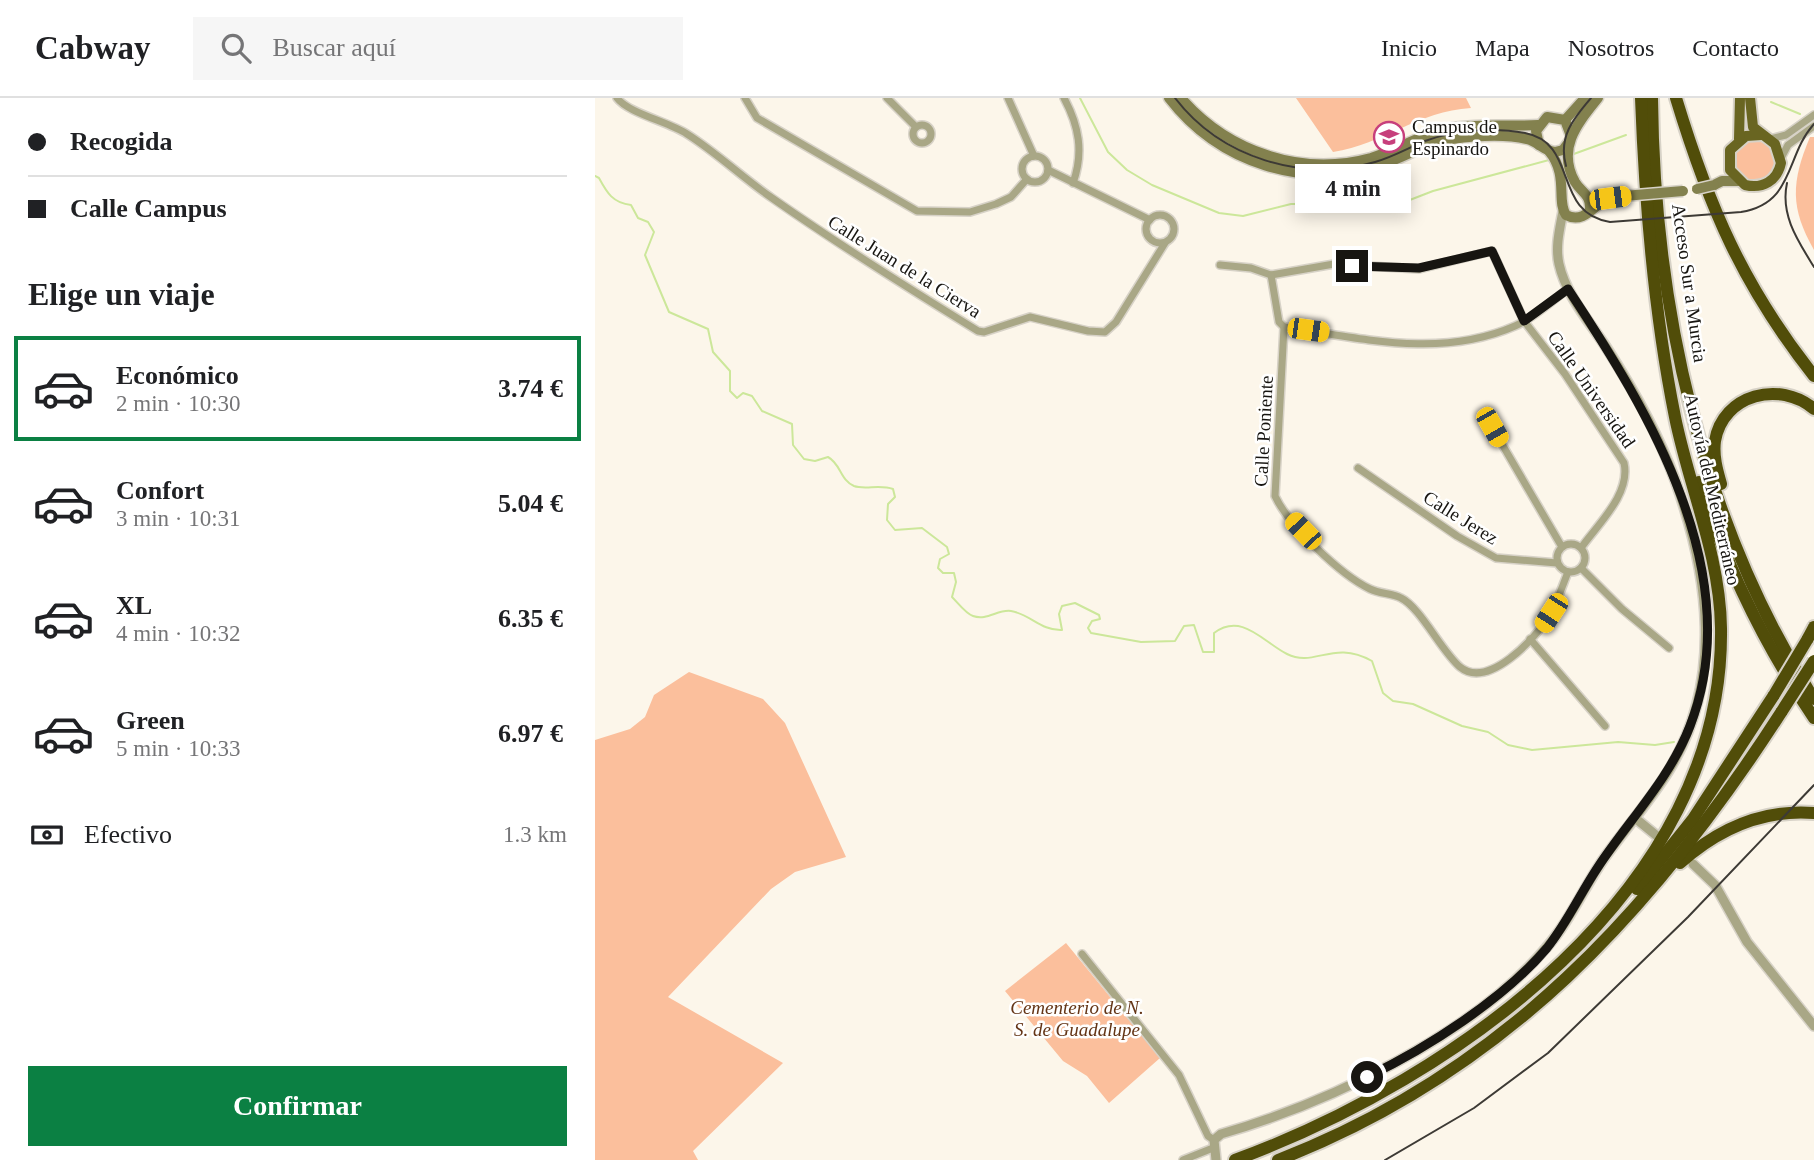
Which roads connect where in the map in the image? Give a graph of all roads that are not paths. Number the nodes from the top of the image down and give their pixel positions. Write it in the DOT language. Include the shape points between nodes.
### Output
graph roads {
  1 [pos="617,98"];
  2 [pos="745,98"];
  3 [pos="887,98"];
  4 [pos="1008,98"];
  5 [pos="1064,98"];
  6 [pos="1169,98"];
  7 [pos="1181,98"];
  8 [pos="1585,98"];
  9 [pos="1598,98"];
  10 [pos="1641,98"];
  11 [pos="1652,98"];
  12 [pos="1676,98"];
  13 [pos="1740,98"];
  14 [pos="1750,98"];
  15 [pos="1814,114"];
  16 [pos="1565,120"];
  17 [pos="1538,125"];
  18 [pos="1814,126"];
  19 [pos="916,127"];
  20 [pos="1765,137"];
  21 [pos="1570,139"];
  22 [pos="1739,139"];
  23 [pos="1544,148"];
  24 [pos="1034,156"];
  25 [pos="1781,158"];
  26 [pos="1728,164"];
  27 [pos="1047,172"];
  28 [pos="1027,178"];
  29 [pos="1738,181"];
  30 [pos="1073,183"];
  31 [pos="1718,183"];
  32 [pos="1586,195"];
  33 [pos="1564,197"];
  34 [pos="1607,198"];
  35 [pos="1590,209"];
  36 [pos="1563,211"];
  37 [pos="1576,219"];
  38 [pos="1148,221"];
  39 [pos="1165,243"];
  40 [pos="1557,244"];
  41 [pos="1220,265"];
  42 [pos="1271,275"];
  43 [pos="1568,289"];
  44 [pos="1524,321"];
  45 [pos="1284,327"];
  46 [pos="1667,371"];
  47 [pos="1814,376"];
  48 [pos="1814,409"];
  49 [pos="1492,427"];
  50 [pos="1358,468"];
  51 [pos="1562,547"];
  52 [pos="1581,548"];
  53 [pos="1557,563"];
  54 [pos="1581,568"];
  55 [pos="1569,572"];
  56 [pos="1814,628"];
  57 [pos="1530,639"];
  58 [pos="1669,648"];
  59 [pos="1814,661"];
  60 [pos="1813,698"];
  61 [pos="1814,718"];
  62 [pos="1605,726"];
  63 [pos="1814,813"];
  64 [pos="1635,818"];
  65 [pos="1657,835"];
  66 [pos="1693,864"];
  67 [pos="1658,881"];
  68 [pos="1082,954"];
  69 [pos="1814,1026"];
  70 [pos="1441,1058"];
  71 [pos="1213,1144"];
  72 [pos="1182,1160"];
  73 [pos="1216,1160"];
  74 [pos="1235,1160"];
  75 [pos="1278,1160"];
  1 -- 39 [label="street, Calle Juan de la Cierva" via="673,124 769,196 978,331 1030,317 1105,331"];
  2 -- 28 [label="street" via="757,118 917,211 970,212 1011,197"];
  3 -- 19 [label="street"];
  4 -- 24 [label="street"];
  5 -- 30 [label="street" via="1079,136"];
  6 -- 23 [label="main road" via="1194,126 1228,150 1268,167 1314,175 1362,170 1451,139 1518,138"];
  7 -- 17 [label="main road" via="1208,125 1241,145 1310,164 1362,160 1449,129"];
  8 -- 16 [label="main road"];
  9 -- 21 [label="main road"];
  10 -- 46 [label="highway, Autovía del Mediterráneo" via="1656,295"];
  11 -- 60 [label="highway, Acceso Sur a Murcia" via="1668,288 1701,446 1747,573 1781,645"];
  12 -- 47 [label="highway" via="1710,204 1729,246 1765,309"];
  13 -- 22 [label="main road"];
  14 -- 20 [label="main road" via="1753,127"];
  15 -- 20 [label="street" via="1787,135"];
  16 -- 17 [label="main road" via="1553,116"];
  16 -- 21 [label="main road"];
  17 -- 23 [label="main road" via="1536,136"];
  18 -- 25 [label="street" via="1788,145"];
  20 -- 22 [label="main road"];
  20 -- 25 [label="main road"];
  21 -- 23 [label="main road" via="1563,150"];
  21 -- 32 [label="main road" via="1570,169"];
  22 -- 26 [label="main road" via="1730,150"];
  23 -- 33 [label="main road" via="1559,171"];
  24 -- 27 [label="street" via="1046,162"];
  24 -- 28 [label="street" via="1023,164"];
  25 -- 29 [label="main road" via="1777,173 1766,184 1750,186"];
  26 -- 29 [label="main road"];
  26 -- 31 [label="main road"];
  27 -- 28 [label="street" via="1038,181"];
  27 -- 30 [label="street"];
  27 -- 38 [label="street"];
  29 -- 31 [label="main road"];
  30 -- 38 [label="street"];
  31 -- 34 [label="main road, bridge"];
  32 -- 33 [label="main road" via="1570,191"];
  32 -- 34 [label="main road"];
  32 -- 35 [label="main road"];
  33 -- 36 [label="main road"];
  34 -- 35 [label="main road"];
  35 -- 37 [label="main road"];
  36 -- 37 [label="main road"];
  36 -- 40 [label="street"];
  37 -- 40 [label="street" via="1563,227"];
  38 -- 39 [label="street" via="1148,237"];
  38 -- 39 [label="street" via="1159,215 1171,220 1174,233"];
  40 -- 43 [label="street"];
  41 -- 42 [label="street"];
  42 -- 44 [label="street, Calle Universidad" via="1334,264 1419,268 1492,251"];
  42 -- 45 [label="street" via="1279,322"];
  43 -- 44 [label="street"];
  43 -- 64 [label="street" via="1640,402 1658,440 1688,519 1705,600 1706,660 1691,724 1669,769"];
  44 -- 45 [label="street" via="1504,330 1426,346"];
  44 -- 52 [label="street, Calle Universidad" via="1624,463 1626,481 1621,491"];
  45 -- 57 [label="street, Calle Poniente" via="1274,484 1275,496 1286,514 1359,582 1403,598 1470,672 1491,671"];
  46 -- 61 [label="highway, Acceso Sur a Murcia" via="1728,558 1771,648"];
  46 -- 70 [label="highway, Autovía del Mediterráneo" via="1718,592 1719,674 1701,759 1666,834 1613,905 1532,986"];
  48 -- 60 [label="highway" via="1781,393 1749,398 1725,418 1714,450 1748,560"];
  49 -- 51 [label="street"];
  50 -- 53 [label="street, Calle Jerez" via="1496,558"];
  51 -- 52 [label="street" via="1572,544"];
  51 -- 53 [label="street"];
  52 -- 54 [label="street" via="1585,560"];
  53 -- 55 [label="street"];
  54 -- 55 [label="street"];
  54 -- 58 [label="street"];
  55 -- 57 [label="street, Calle Poniente" via="1551,613"];
  56 -- 70 [label="highway, bridge" via="1693,818 1632,895 1545,982"];
  57 -- 62 [label="street"];
  59 -- 67 [label="highway, bridge" via="1736,780"];
  63 -- 67 [label="highway" via="1768,816 1734,827 1702,845"];
  64 -- 65 [label="street"];
  64 -- 71 [label="street" via="1546,948 1468,1016 1390,1066 1321,1099 1221,1134"];
  66 -- 69 [label="street" via="1716,886 1747,942"];
  67 -- 75 [label="highway" via="1591,957 1506,1031 1453,1069 1362,1122"];
  68 -- 71 [label="street" via="1179,1075"];
  70 -- 74 [label="highway, Autovía del Mediterráneo" via="1296,1138"];
  71 -- 72 [label="street"];
  71 -- 73 [label="street"];
}
